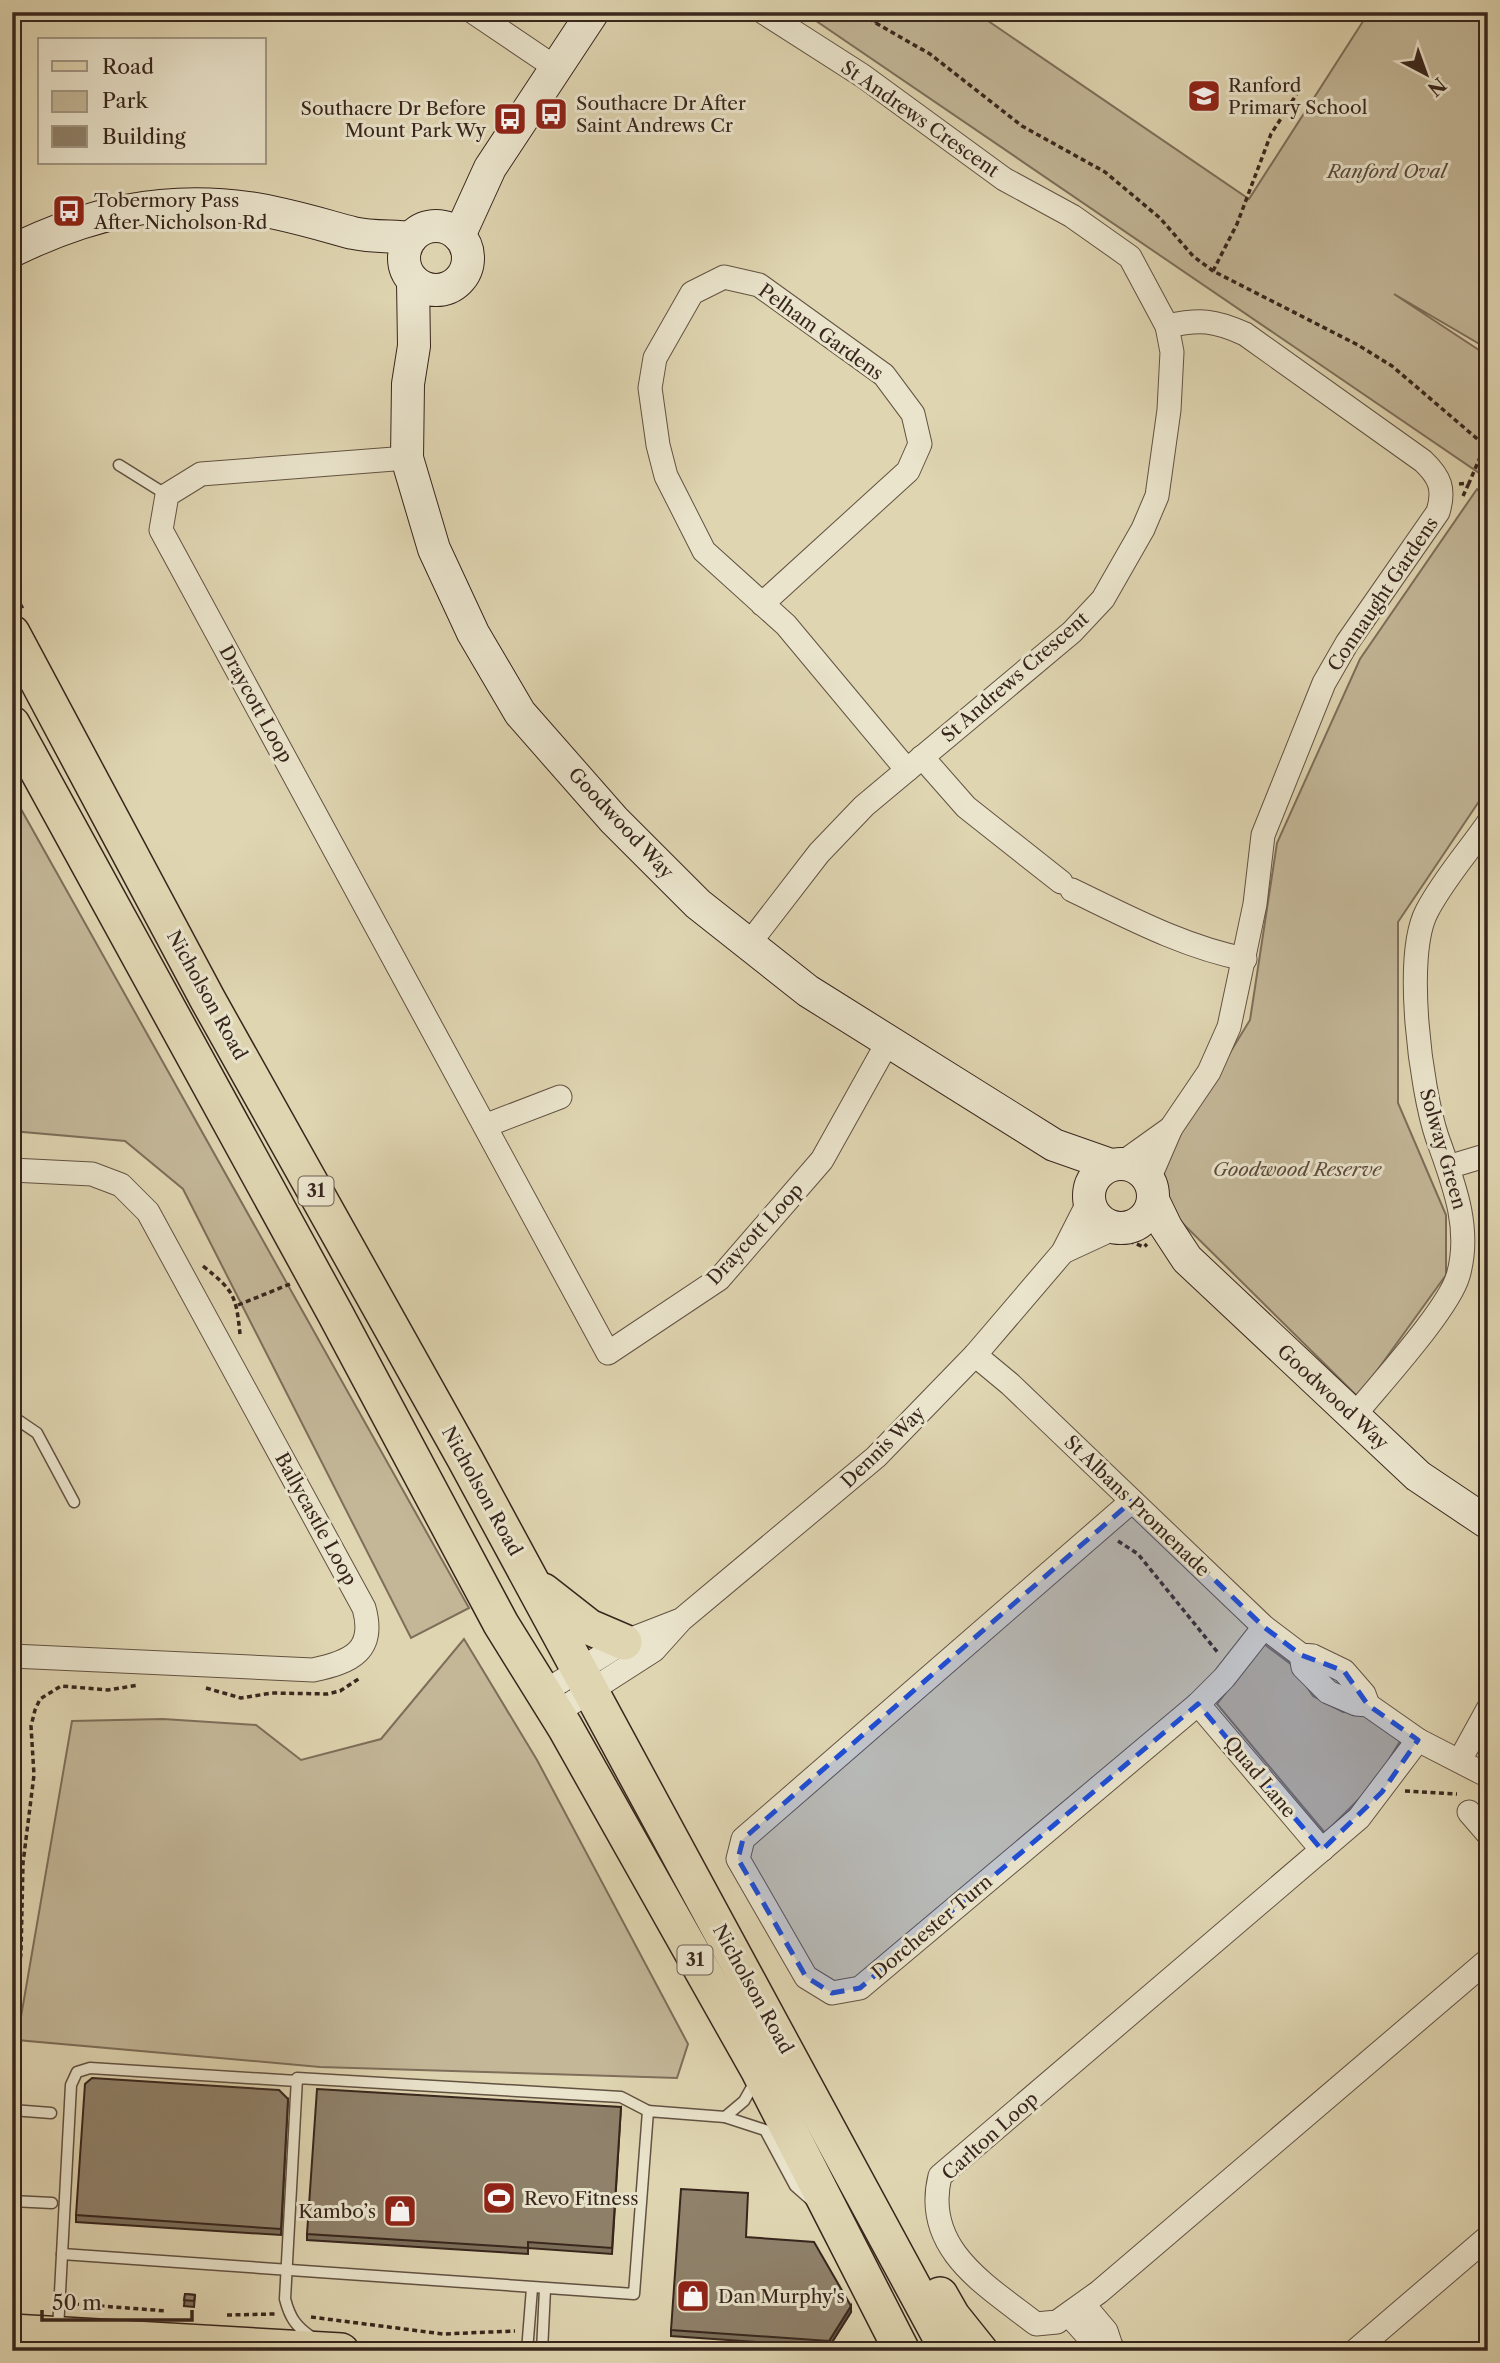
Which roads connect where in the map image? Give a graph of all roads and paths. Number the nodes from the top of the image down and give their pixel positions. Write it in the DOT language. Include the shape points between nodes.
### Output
graph roads {
  1 [pos="472,12"];
  2 [pos="593,12"];
  3 [pos="763,12"];
  4 [pos="863,12"];
  5 [pos="891,12"];
  6 [pos="874,22"];
  7 [pos="556,68"];
  8 [pos="1300,89"];
  9 [pos="435,233"];
  10 [pos="356,234"];
  11 [pos="12,251"];
  12 [pos="1213,271"];
  13 [pos="410,277"];
  14 [pos="449,288"];
  15 [pos="1167,327"];
  16 [pos="414,346"];
  17 [pos="1486,447"];
  18 [pos="407,458"];
  19 [pos="119,465"];
  20 [pos="1469,483"];
  21 [pos="1441,484"];
  22 [pos="167,495"];
  23 [pos="1458,505"];
  24 [pos="762,604"];
  25 [pos="12,633"];
  26 [pos="12,723"];
  27 [pos="914,764"];
  28 [pos="1488,823"];
  29 [pos="748,945"];
  30 [pos="1245,959"];
  31 [pos="889,1040"];
  32 [pos="560,1097"];
  33 [pos="487,1125"];
  34 [pos="1171,1128"];
  35 [pos="1054,1145"];
  36 [pos="1488,1155"];
  37 [pos="1117,1164"];
  38 [pos="1448,1167"];
  39 [pos="12,1170"];
  40 [pos="1151,1190"];
  41 [pos="1089,1195"];
  42 [pos="1128,1234"];
  43 [pos="1063,1252"];
  44 [pos="1187,1259"];
  45 [pos="298,1280"];
  46 [pos="238,1305"];
  47 [pos="975,1355"];
  48 [pos="12,1416"];
  49 [pos="1353,1417"];
  50 [pos="1132,1501"];
  51 [pos="74,1502"];
  52 [pos="1488,1523"];
  53 [pos="530,1579"];
  54 [pos="681,1620"];
  55 [pos="1264,1627"];
  56 [pos="624,1642"];
  57 [pos="13,1662"];
  58 [pos="369,1670"];
  59 [pos="585,1681"];
  60 [pos="146,1684"];
  61 [pos="202,1687"];
  62 [pos="550,1703"];
  63 [pos="1198,1704"];
  64 [pos="1488,1709"];
  65 [pos="1418,1740"];
  66 [pos="1460,1760"];
  67 [pos="1488,1776"];
  68 [pos="1469,1812"];
  69 [pos="1488,1834"];
  70 [pos="1322,1850"];
  71 [pos="1488,1960"];
  72 [pos="12,2009"];
  73 [pos="759,2071"];
  74 [pos="297,2081"];
  75 [pos="12,2110"];
  76 [pos="648,2111"];
  77 [pos="51,2113"];
  78 [pos="725,2117"];
  79 [pos="845,2158"];
  80 [pos="12,2201"];
  81 [pos="52,2203"];
  82 [pos="833,2220"];
  83 [pos="1488,2237"];
  84 [pos="62,2254"];
  85 [pos="285,2270"];
  86 [pos="532,2288"];
  87 [pos="545,2289"];
  88 [pos="880,2307"];
  89 [pos="1076,2310"];
  90 [pos="170,2312"];
  91 [pos="225,2315"];
  92 [pos="302,2316"];
  93 [pos="59,2318"];
  94 [pos="521,2331"];
  95 [pos="12,2332"];
  96 [pos="263,2342"];
  97 [pos="864,2349"];
  98 [pos="330,2350"];
  99 [pos="1114,2350"];
  100 [pos="341,2351"];
  101 [pos="527,2351"];
  102 [pos="542,2351"];
  103 [pos="902,2351"];
  104 [pos="948,2351"];
  105 [pos="980,2351"];
  106 [pos="1355,2351"];
  1 -- 7 [label="street"];
  2 -- 7 [label="street"];
  3 -- 15 [label="street, St Andrews Crescent" via="863,76 993,172 1072,216 1130,257"];
  4 -- 6 [label="path"];
  5 -- 6 [label="path"];
  6 -- 12 [label="path" via="930,54 1022,125 1105,172"];
  7 -- 9 [label="street" via="490,168"];
  8 -- 12 [label="path" via="1271,134 1237,224"];
  9 -- 10 [label="street"];
  9 -- 13 [label="street" via="404,261"];
  9 -- 14 [label="street" via="466,247 463,275"];
  10 -- 11 [label="street" via="249,208 166,206 83,220"];
  10 -- 13 [label="street"];
  12 -- 17 [label="path" via="1392,366"];
  13 -- 14 [label="street" via="425,289"];
  13 -- 16 [label="street, Goodwood Way"];
  14 -- 16 [label="street, Goodwood Way"];
  15 -- 21 [label="street" via="1217,322 1245,334 1423,461"];
  15 -- 27 [label="street, St Andrews Crescent" via="1172,352 1169,410 1157,496 1103,599 1072,632"];
  16 -- 18 [label="street, Goodwood Way" via="408,384"];
  17 -- 20 [label="path"];
  18 -- 22 [label="street" via="201,474"];
  18 -- 29 [label="street, Goodwood Way" via="434,549 473,633 520,713 614,820 698,904"];
  19 -- 22 [label="lane"];
  20 -- 21 [label="path"];
  20 -- 23 [label="path"];
  21 -- 30 [label="street, Connaught Gardens" via="1438,512 1330,673 1283,779 1263,835"];
  22 -- 33 [label="street, Draycott Loop" via="161,530"];
  24 -- 24 [label="street, Pelham Gardens" via="704,551 666,476 649,388 655,358 692,293 724,277 759,285 884,375 913,414 920,444 908,471"];
  24 -- 27 [label="street, Pelham Gardens"];
  25 -- 53 [label="main road, Nicholson Road / 31" via="208,1000"];
  26 -- 62 [label="main road, Nicholson Road / 31" via="501,1624"];
  27 -- 29 [label="street, St Andrews Crescent" via="864,806 819,853"];
  27 -- 30 [label="street, Pelham Gardens" via="1066,886 1181,940"];
  28 -- 38 [label="street, Solway Green" via="1426,912 1418,942 1416,1022 1426,1105"];
  29 -- 31 [label="street, Goodwood Way" via="808,991"];
  30 -- 34 [label="street, Connaught Gardens" via="1229,1027 1209,1072"];
  31 -- 33 [label="street, Draycott Loop" via="822,1160 719,1279 608,1353"];
  31 -- 35 [label="street, Goodwood Way"];
  32 -- 33 [label="street"];
  34 -- 37 [label="street, Connaught Gardens"];
  34 -- 40 [label="street, Connaught Gardens"];
  35 -- 37 [label="street, Goodwood Way"];
  35 -- 41 [label="street, Goodwood Way"];
  36 -- 38 [label="street"];
  37 -- 40 [label="street, Goodwood Way" via="1142,1171"];
  37 -- 41 [label="street" via="1097,1174"];
  38 -- 49 [label="street, Solway Green" via="1463,1222 1464,1251 1457,1280 1438,1311"];
  39 -- 57 [label="street, Ballycastle Loop" via="92,1174 121,1185 148,1212 365,1608 369,1626 366,1642 354,1657 313,1670"];
  40 -- 42 [label="street" via="1148,1214"];
  40 -- 44 [label="street, Goodwood Way" via="1166,1227"];
  41 -- 42 [label="street, Goodwood Way" via="1099,1220"];
  41 -- 43 [label="street, Dennis Way"];
  42 -- 43 [label="street, Dennis Way"];
  42 -- 44 [label="street, Goodwood Way"];
  43 -- 47 [label="street, Dennis Way"];
  44 -- 49 [label="street, Goodwood Way"];
  45 -- 46 [label="path"];
  47 -- 50 [label="street, St Albans Promenade"];
  47 -- 54 [label="street, Dennis Way" via="876,1457"];
  48 -- 51 [label="lane" via="37,1433"];
  49 -- 52 [label="street, Goodwood Way" via="1418,1476"];
  50 -- 55 [label="street, St Albans Promenade"];
  50 -- 63 [label="street, Dorchester Turn" via="743,1839 738,1859 806,1978 832,1993 860,1988"];
  53 -- 56 [label="main road" via="579,1620"];
  53 -- 59 [label="main road, Nicholson Road / 31"];
  54 -- 56 [label="street, Dennis Way"];
  54 -- 59 [label="street, Dennis Way" via="654,1650"];
  55 -- 63 [label="street, Dorchester Turn"];
  55 -- 65 [label="street, St Albans Promenade" via="1301,1655 1344,1671 1368,1705"];
  56 -- 59 [label="street, Dennis Way"];
  58 -- 61 [label="path" via="351,1685 327,1693 241,1698"];
  59 -- 62 [label="street, Dennis Way"];
  59 -- 79 [label="main road, Nicholson Road / 31"];
  60 -- 72 [label="path" via="108,1690 61,1686 40,1699 35,1710 21,1954"];
  62 -- 73 [label="main road, Nicholson Road / 31"];
  63 -- 70 [label="street, Quad Lane"];
  64 -- 66 [label="street"];
  65 -- 66 [label="street, St Albans Promenade"];
  65 -- 70 [label="street, Carlton Loop" via="1366,1810"];
  66 -- 67 [label="street, St Albans Promenade"];
  68 -- 69 [label="street"];
  70 -- 89 [label="street, Carlton Loop" via="940,2176 934,2200 941,2230 964,2268 1036,2324 1057,2322"];
  71 -- 89 [label="street, Carlton Loop"];
  73 -- 78 [label="lane" via="753,2089"];
  73 -- 82 [label="main road, Nicholson Road / 31"];
  74 -- 76 [label="lane" via="621,2097"];
  74 -- 84 [label="lane" via="90,2068 77,2072 71,2085"];
  74 -- 85 [label="lane"];
  75 -- 77 [label="lane"];
  76 -- 78 [label="lane"];
  76 -- 87 [label="lane" via="634,2294"];
  78 -- 82 [label="lane" via="765,2130 795,2186"];
  79 -- 104 [label="main road, Nicholson Road / 31"];
  79 -- 105 [label="main road" via="885,2198 951,2316"];
  80 -- 81 [label="lane"];
  82 -- 88 [label="main road, Nicholson Road / 31"];
  83 -- 106 [label="street"];
  84 -- 85 [label="lane"];
  84 -- 93 [label="lane"];
  85 -- 86 [label="lane"];
  85 -- 98 [label="lane" via="289,2316 299,2329"];
  86 -- 87 [label="lane"];
  86 -- 101 [label="lane"];
  87 -- 102 [label="lane"];
  88 -- 97 [label="main road" via="875,2340"];
  88 -- 103 [label="main road, Nicholson Road / 31"];
  89 -- 99 [label="street" via="1095,2344"];
  90 -- 93 [label="path"];
  91 -- 96 [label="path"];
  92 -- 94 [label="path" via="443,2334"];
  93 -- 95 [label="main road"];
  93 -- 96 [label="main road"];
  96 -- 98 [label="main road"];
  98 -- 100 [label="main road"];
}
